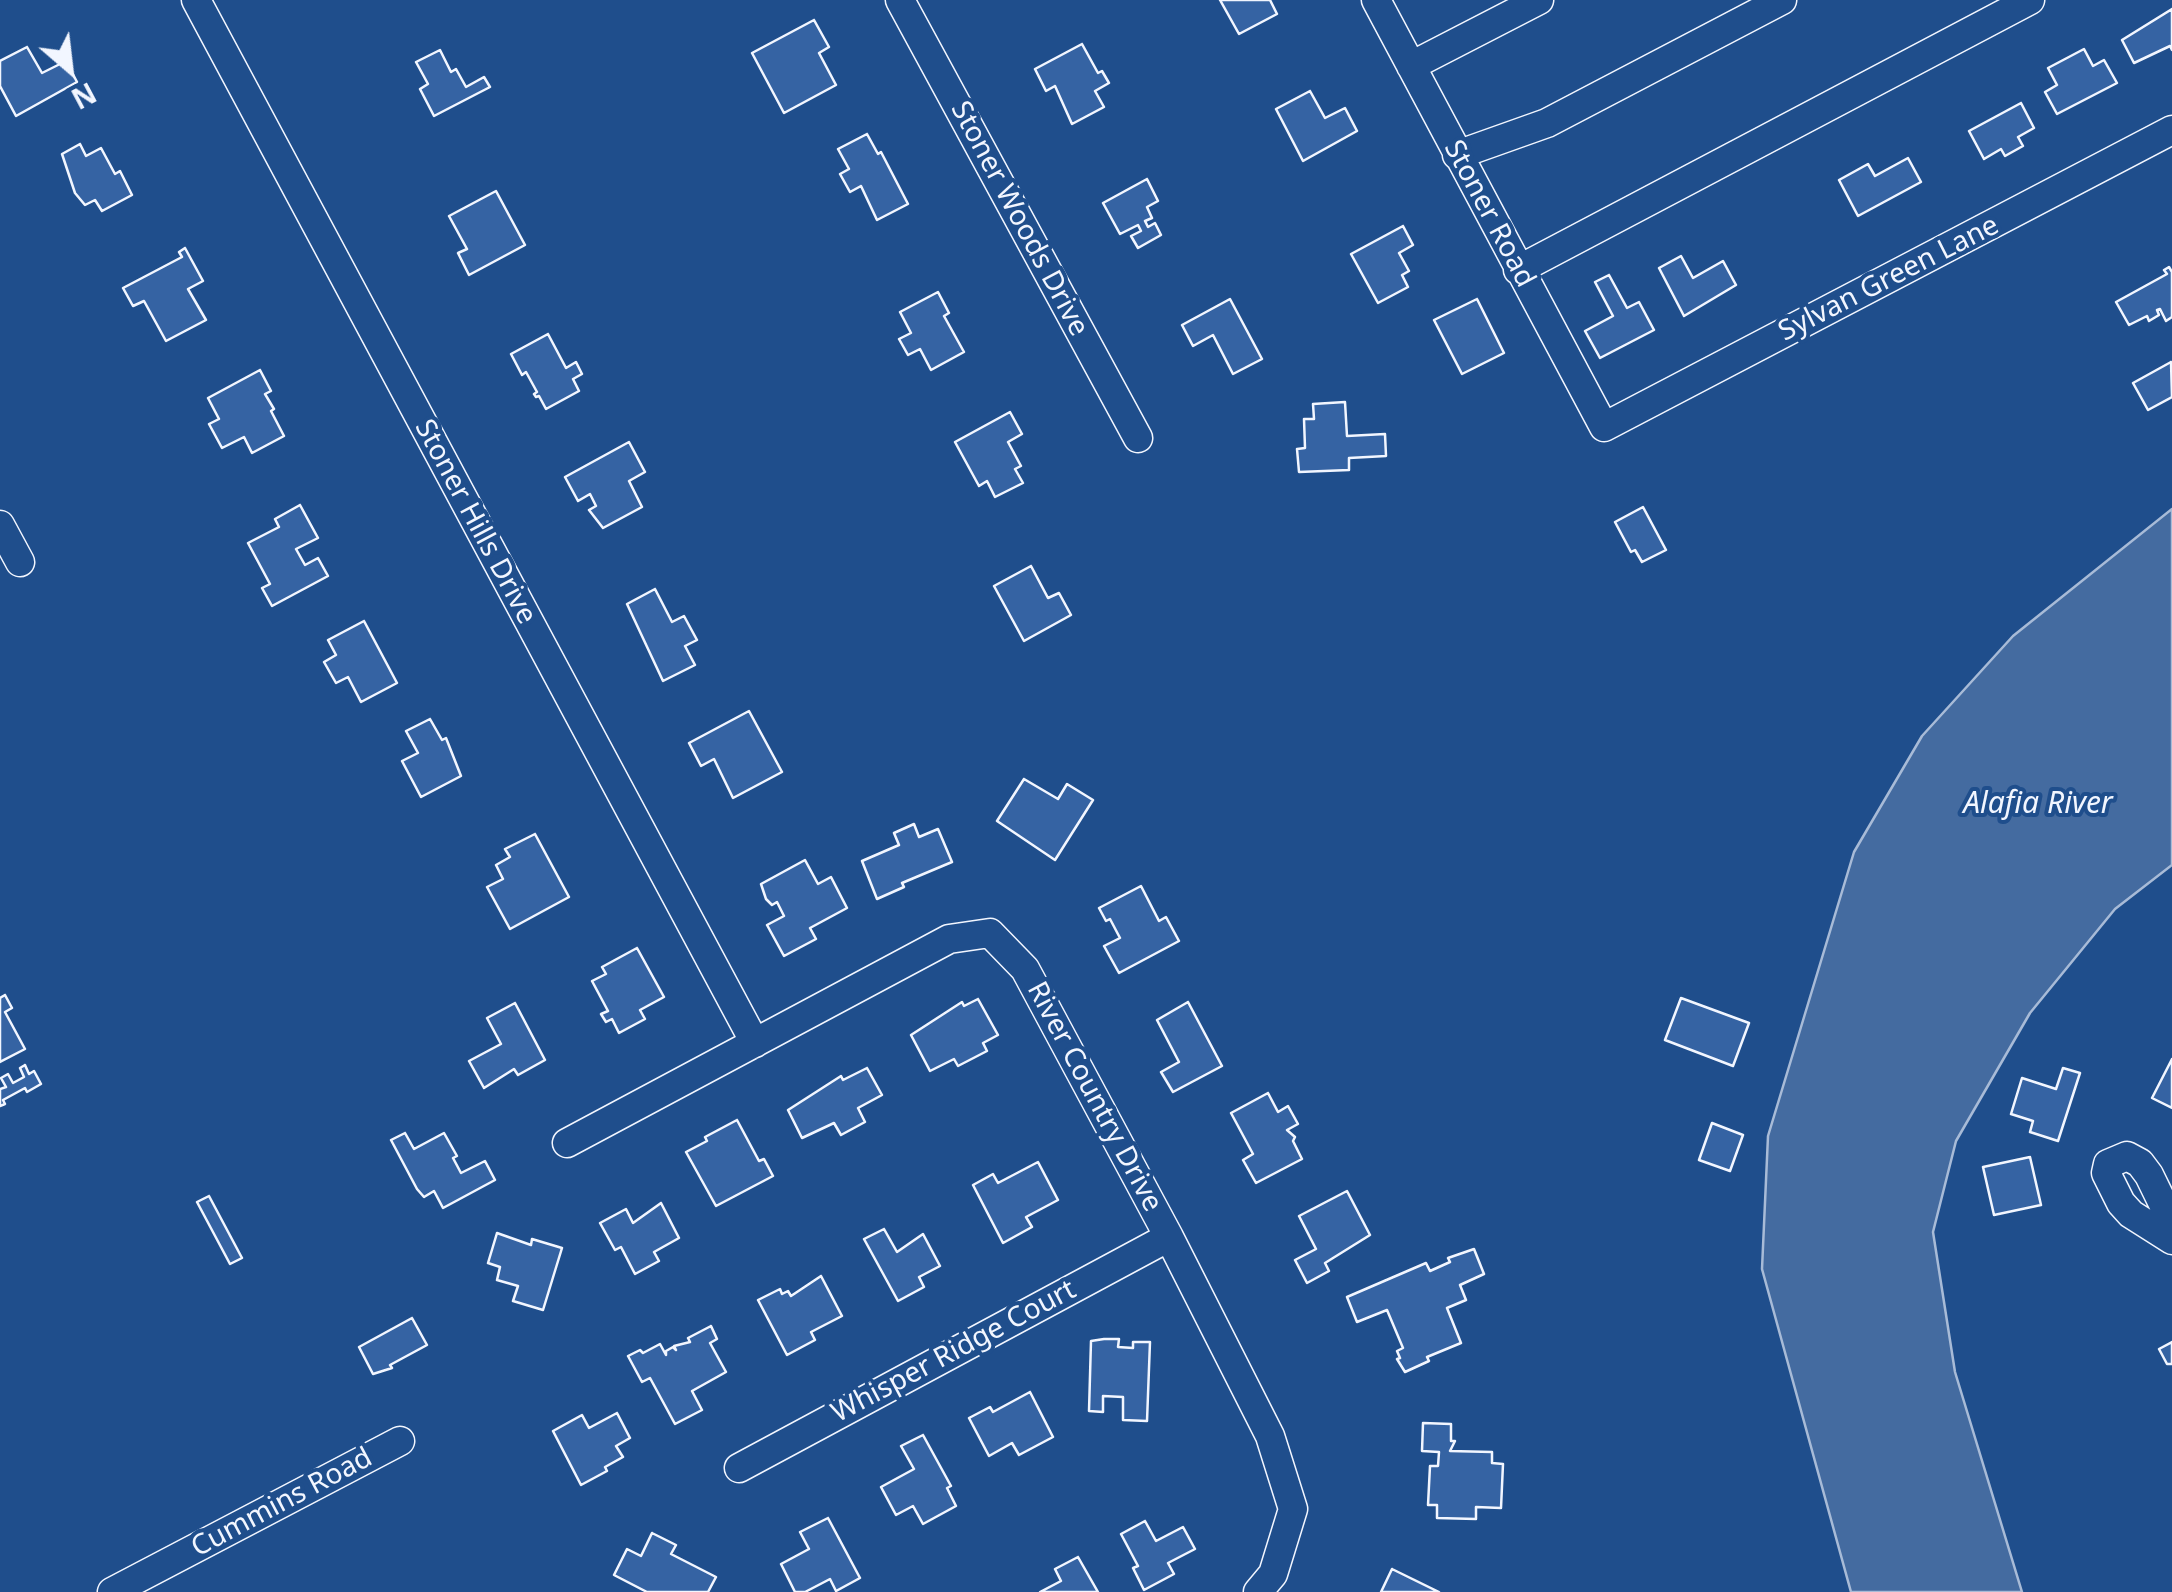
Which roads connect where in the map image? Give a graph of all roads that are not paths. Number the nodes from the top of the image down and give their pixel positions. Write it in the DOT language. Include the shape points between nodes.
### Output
graph roads {
  1 [pos="196,0"];
  2 [pos="900,0"];
  3 [pos="1376,0"];
  4 [pos="1539,0"];
  5 [pos="1782,0"];
  6 [pos="2030,0"];
  7 [pos="1411,66"];
  8 [pos="2172,130"];
  9 [pos="1457,155"];
  10 [pos="1518,270"];
  11 [pos="1604,427"];
  12 [pos="1138,438"];
  13 [pos="0,524"];
  14 [pos="20,562"];
  15 [pos="754,1043"];
  16 [pos="567,1142"];
  17 [pos="2172,1222"];
  18 [pos="1169,1237"];
  19 [pos="2172,1240"];
  20 [pos="400,1441"];
  21 [pos="740,1468"];
  22 [pos="112,1592"];
  23 [pos="1258,1592"];
  1 -- 15 [label="street, Stoner Hills Drive"];
  2 -- 12 [label="street, Stoner Woods Drive"];
  3 -- 7 [label="street, Stoner Road"];
  4 -- 7 [label="street"];
  5 -- 9 [label="street" via="1546,123"];
  6 -- 10 [label="street"];
  7 -- 9 [label="street, Stoner Road"];
  8 -- 11 [label="street, Sylvan Green Lane"];
  9 -- 10 [label="street, Stoner Road"];
  10 -- 11 [label="street, Stoner Road"];
  13 -- 14 [label="street"];
  15 -- 16 [label="street, River Country Drive"];
  15 -- 18 [label="street, River Country Drive" via="949,939 990,934 1024,968"];
  17 -- 19 [label="street" via="2140,1164 2127,1156 2108,1164 2120,1203"];
  18 -- 21 [label="street, Whisper Ridge Court"];
  18 -- 23 [label="street, River Country Drive" via="1270,1436 1292,1509 1274,1574"];
  20 -- 22 [label="street, Cummins Road"];
}
